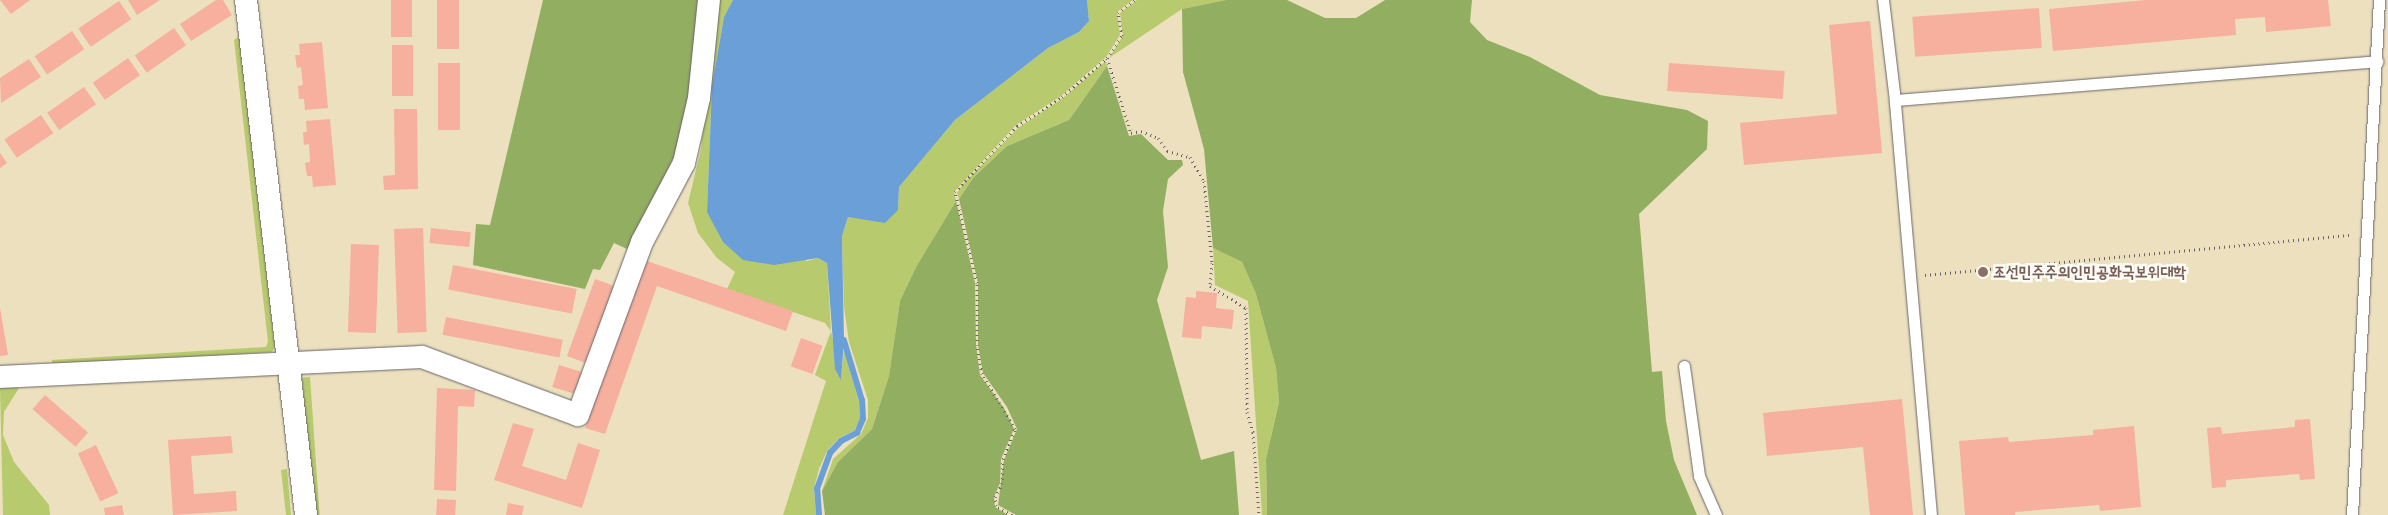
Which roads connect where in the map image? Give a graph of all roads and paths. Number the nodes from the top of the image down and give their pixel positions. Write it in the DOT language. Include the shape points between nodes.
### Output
graph roads {
  1 [pos="246,0"];
  2 [pos="709,0"];
  3 [pos="1135,0"];
  4 [pos="1884,0"];
  5 [pos="2379,0"];
  6 [pos="1107,58"];
  7 [pos="2376,61"];
  8 [pos="1895,100"];
  9 [pos="2366,234"];
  10 [pos="1909,276"];
  11 [pos="288,365"];
  12 [pos="1684,366"];
  13 [pos="0,377"];
  14 [pos="306,515"];
  15 [pos="1012,515"];
  16 [pos="1259,515"];
  17 [pos="1716,515"];
  18 [pos="1931,515"];
  19 [pos="2352,515"];
  1 -- 11 [label="street"];
  2 -- 11 [label="street" via="699,98 684,163 642,242 578,414 422,357"];
  3 -- 6 [label="path" via="1118,13 1122,36"];
  4 -- 8 [label="lane"];
  5 -- 7 [label="lane"];
  6 -- 15 [label="path" via="1062,97 1017,126 955,192 977,283 977,345 982,374 1015,429 1003,459 1002,484 995,498 996,506"];
  6 -- 16 [label="path" via="1131,133 1141,131 1158,138 1167,151 1190,157 1204,181 1212,263 1210,286 1246,308 1248,412 1254,439"];
  7 -- 8 [label="lane"];
  7 -- 9 [label="lane"];
  8 -- 10 [label="lane"];
  9 -- 10 [label="path"];
  9 -- 19 [label="lane"];
  10 -- 18 [label="lane"];
  11 -- 13 [label="street"];
  11 -- 14 [label="street"];
  12 -- 17 [label="lane" via="1699,476"];
}
